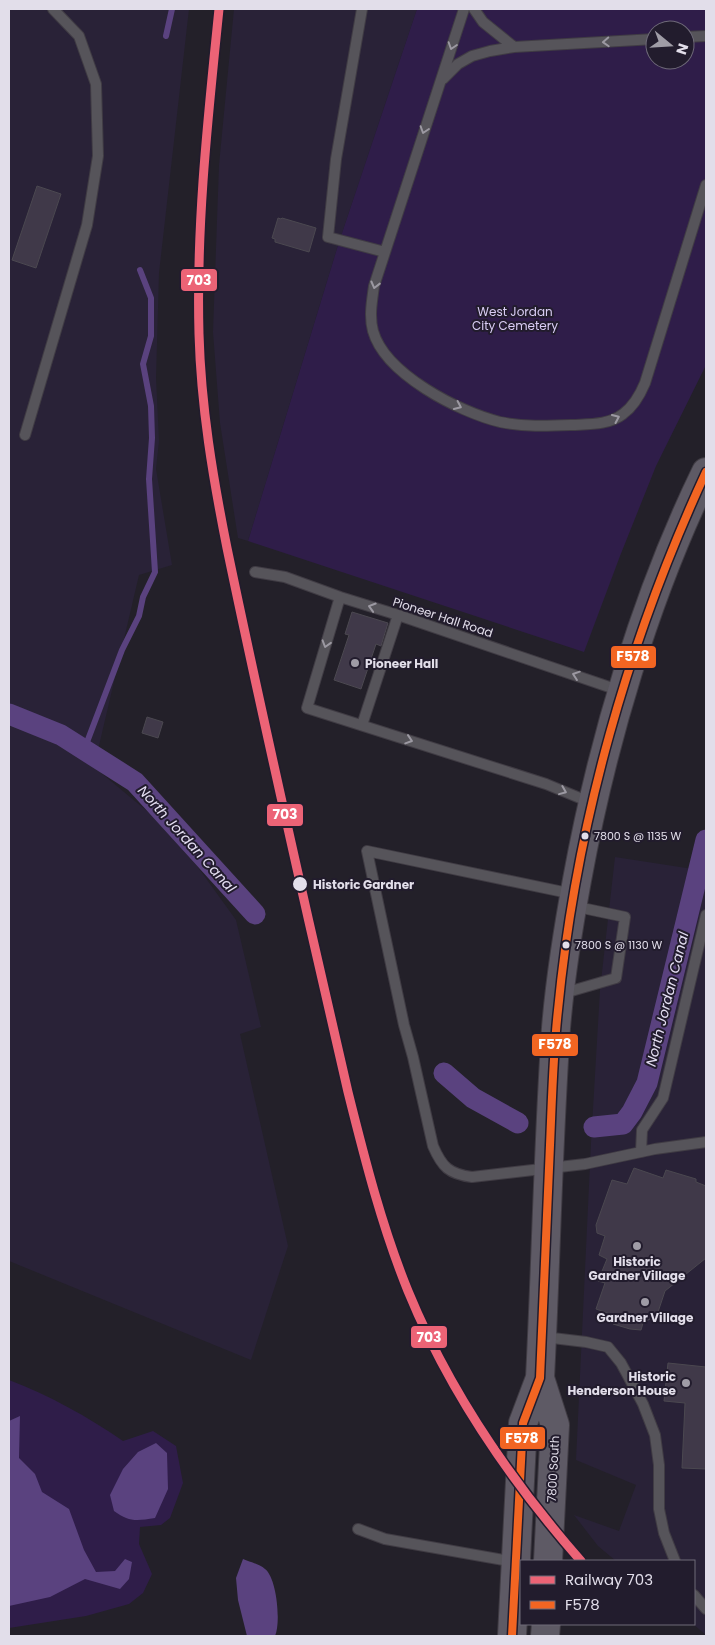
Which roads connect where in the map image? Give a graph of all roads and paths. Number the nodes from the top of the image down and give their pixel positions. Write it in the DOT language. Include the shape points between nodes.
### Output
graph roads {
  1 [pos="53,9"];
  2 [pos="362,9"];
  3 [pos="464,9"];
  4 [pos="474,9"];
  5 [pos="645,40"];
  6 [pos="514,47"];
  7 [pos="439,84"];
  8 [pos="706,185"];
  9 [pos="384,252"];
  10 [pos="25,435"];
  11 [pos="706,472"];
  12 [pos="255,572"];
  13 [pos="340,598"];
  14 [pos="398,615"];
  15 [pos="622,691"];
  16 [pos="362,725"];
  17 [pos="592,803"];
  18 [pos="573,900"];
  19 [pos="706,915"];
  20 [pos="560,994"];
  21 [pos="706,1142"];
  22 [pos="642,1152"];
  23 [pos="550,1168"];
  24 [pos="542,1337"];
  25 [pos="540,1378"];
  26 [pos="358,1529"];
  27 [pos="548,1560"];
  28 [pos="675,1560"];
  29 [pos="516,1562"];
  30 [pos="695,1597"];
  31 [pos="706,1609"];
  32 [pos="512,1636"];
  1 -- 10 [label="lane" via="79,36 96,84 98,156 87,225"];
  2 -- 9 [label="lane" via="336,159 328,237"];
  3 -- 7 [label="lane, one-way"];
  4 -- 6 [label="lane" via="484,22"];
  5 -- 6 [label="lane, one-way"];
  6 -- 7 [label="lane" via="472,56 451,70"];
  7 -- 9 [label="lane, one-way"];
  9 -- 8 [label="lane, one-way" via="371,303 374,332 389,356 412,380 453,404 499,422 539,427 603,423 623,414 642,390"];
  11 -- 15 [label="main road, 7800 South" via="664,571"];
  12 -- 13 [label="lane, Pioneer Hall Road" via="286,577"];
  14 -- 13 [label="lane, Pioneer Hall Road, one-way"];
  13 -- 16 [label="lane, one-way" via="307,708"];
  15 -- 14 [label="lane, Pioneer Hall Road, one-way"];
  14 -- 16 [label="lane"];
  15 -- 17 [label="main road, 7800 South"];
  16 -- 17 [label="lane, one-way" via="546,784"];
  17 -- 18 [label="main road, 7800 South"];
  18 -- 20 [label="main road, 7800 South"];
  18 -- 20 [label="lane" via="626,917 616,978"];
  18 -- 23 [label="lane" via="367,851 404,1025 438,1158 454,1174 472,1177"];
  19 -- 22 [label="lane" via="663,1098 642,1130"];
  20 -- 23 [label="main road, 7800 South"];
  21 -- 22 [label="lane"];
  22 -- 23 [label="lane"];
  23 -- 24 [label="main road, 7800 South"];
  24 -- 25 [label="main road, 7800 South"];
  24 -- 28 [label="lane" via="608,1347 620,1363 654,1429 660,1509 664,1533"];
  25 -- 27 [label="main road, 7800 South" via="554,1425"];
  25 -- 29 [label="main road, 7800 South" via="523,1423"];
  26 -- 29 [label="lane" via="385,1539"];
  29 -- 32 [label="main road, 7800 South"];
  30 -- 31 [label="lane"];
}
